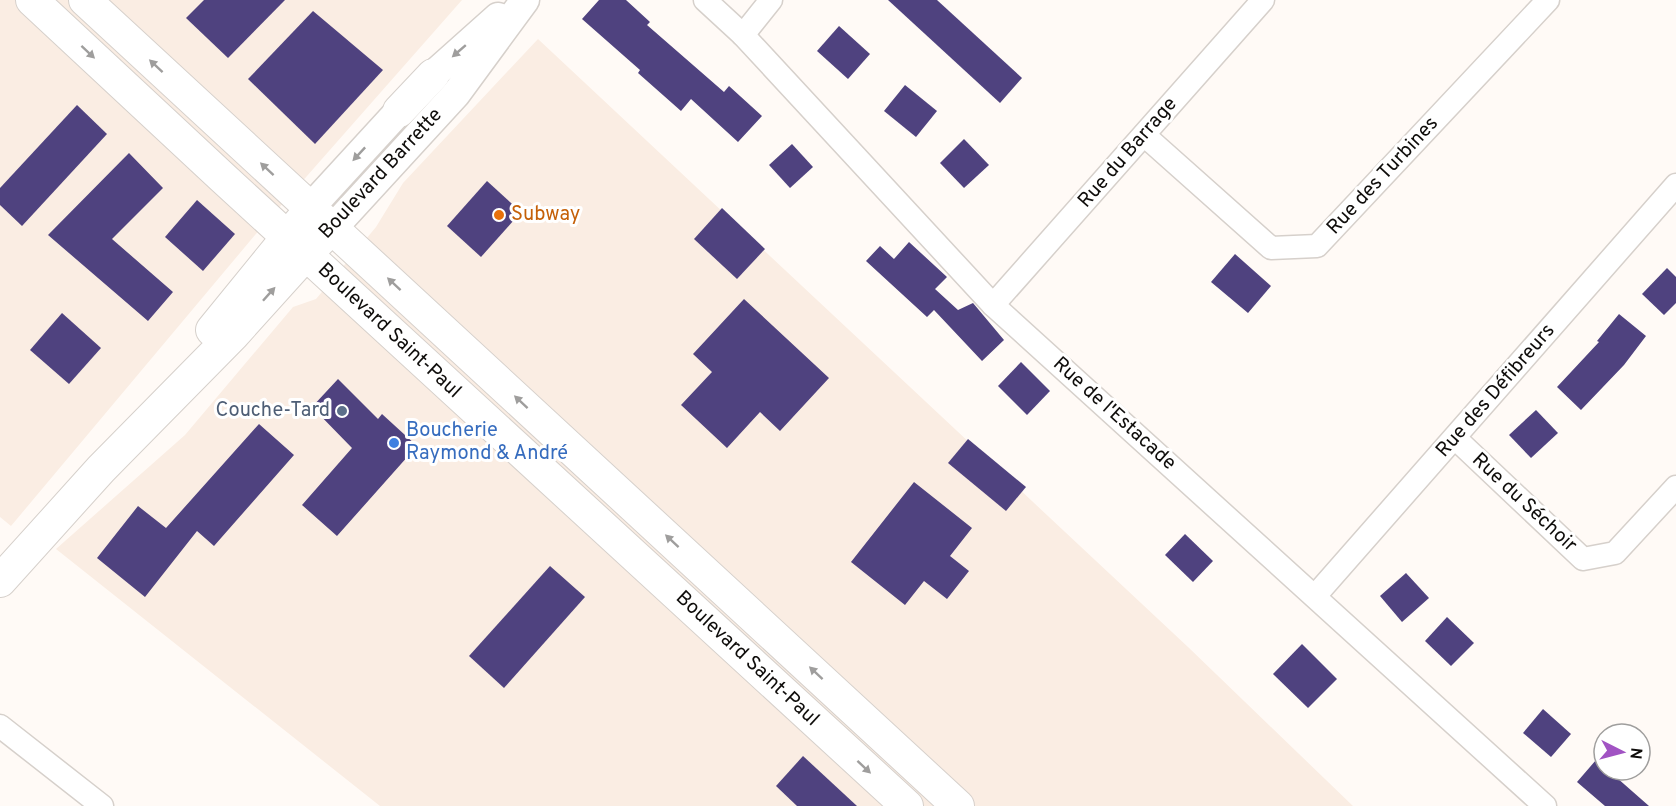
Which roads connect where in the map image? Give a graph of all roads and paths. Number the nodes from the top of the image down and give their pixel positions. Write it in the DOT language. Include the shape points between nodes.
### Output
graph roads {
  1 [pos="32,0"];
  2 [pos="85,0"];
  3 [pos="518,0"];
  4 [pos="525,0"];
  5 [pos="705,0"];
  6 [pos="771,0"];
  7 [pos="1263,0"];
  8 [pos="1548,0"];
  9 [pos="743,35"];
  10 [pos="433,75"];
  11 [pos="399,111"];
  12 [pos="1144,135"];
  13 [pos="1676,185"];
  14 [pos="321,218"];
  15 [pos="297,246"];
  16 [pos="993,305"];
  17 [pos="1455,438"];
  18 [pos="1676,488"];
  19 [pos="0,581"];
  20 [pos="1315,596"];
  21 [pos="0,726"];
  22 [pos="102,806"];
  23 [pos="907,806"];
  24 [pos="958,806"];
  25 [pos="1545,806"];
  1 -- 15 [label="main road, Boulevard Saint-Paul, one-way"];
  14 -- 2 [label="main road, Boulevard Saint-Paul, one-way"];
  3 -- 10 [label="street, Boulevard Barrette, one-way"];
  4 -- 14 [label="street, Boulevard Barrette" via="456,94"];
  5 -- 9 [label="street, Rue de l'Estacade"];
  6 -- 9 [label="street"];
  7 -- 12 [label="street, Rue du Barrage"];
  8 -- 12 [label="street, Rue des Turbines" via="1317,246 1272,248"];
  9 -- 16 [label="street, Rue de l'Estacade"];
  10 -- 11 [label="main road, Boulevard Barrette"];
  11 -- 14 [label="street, Boulevard Barrette, one-way"];
  12 -- 16 [label="street, Rue du Barrage"];
  13 -- 17 [label="street, Rue des Défibreurs"];
  14 -- 15 [label="main road, Boulevard Barrette"];
  24 -- 14 [label="main road, Boulevard Saint-Paul, one-way"];
  15 -- 19 [label="main road, Boulevard Barrette" via="236,299 101,469"];
  15 -- 23 [label="main road, Boulevard Saint-Paul, one-way"];
  16 -- 20 [label="street, Rue de l'Estacade"];
  17 -- 18 [label="street, Rue du Séchoir" via="1583,559 1615,553"];
  17 -- 20 [label="street, Rue des Défibreurs"];
  20 -- 25 [label="street, Rue de l'Estacade"];
  21 -- 22 [label="street"];
}
